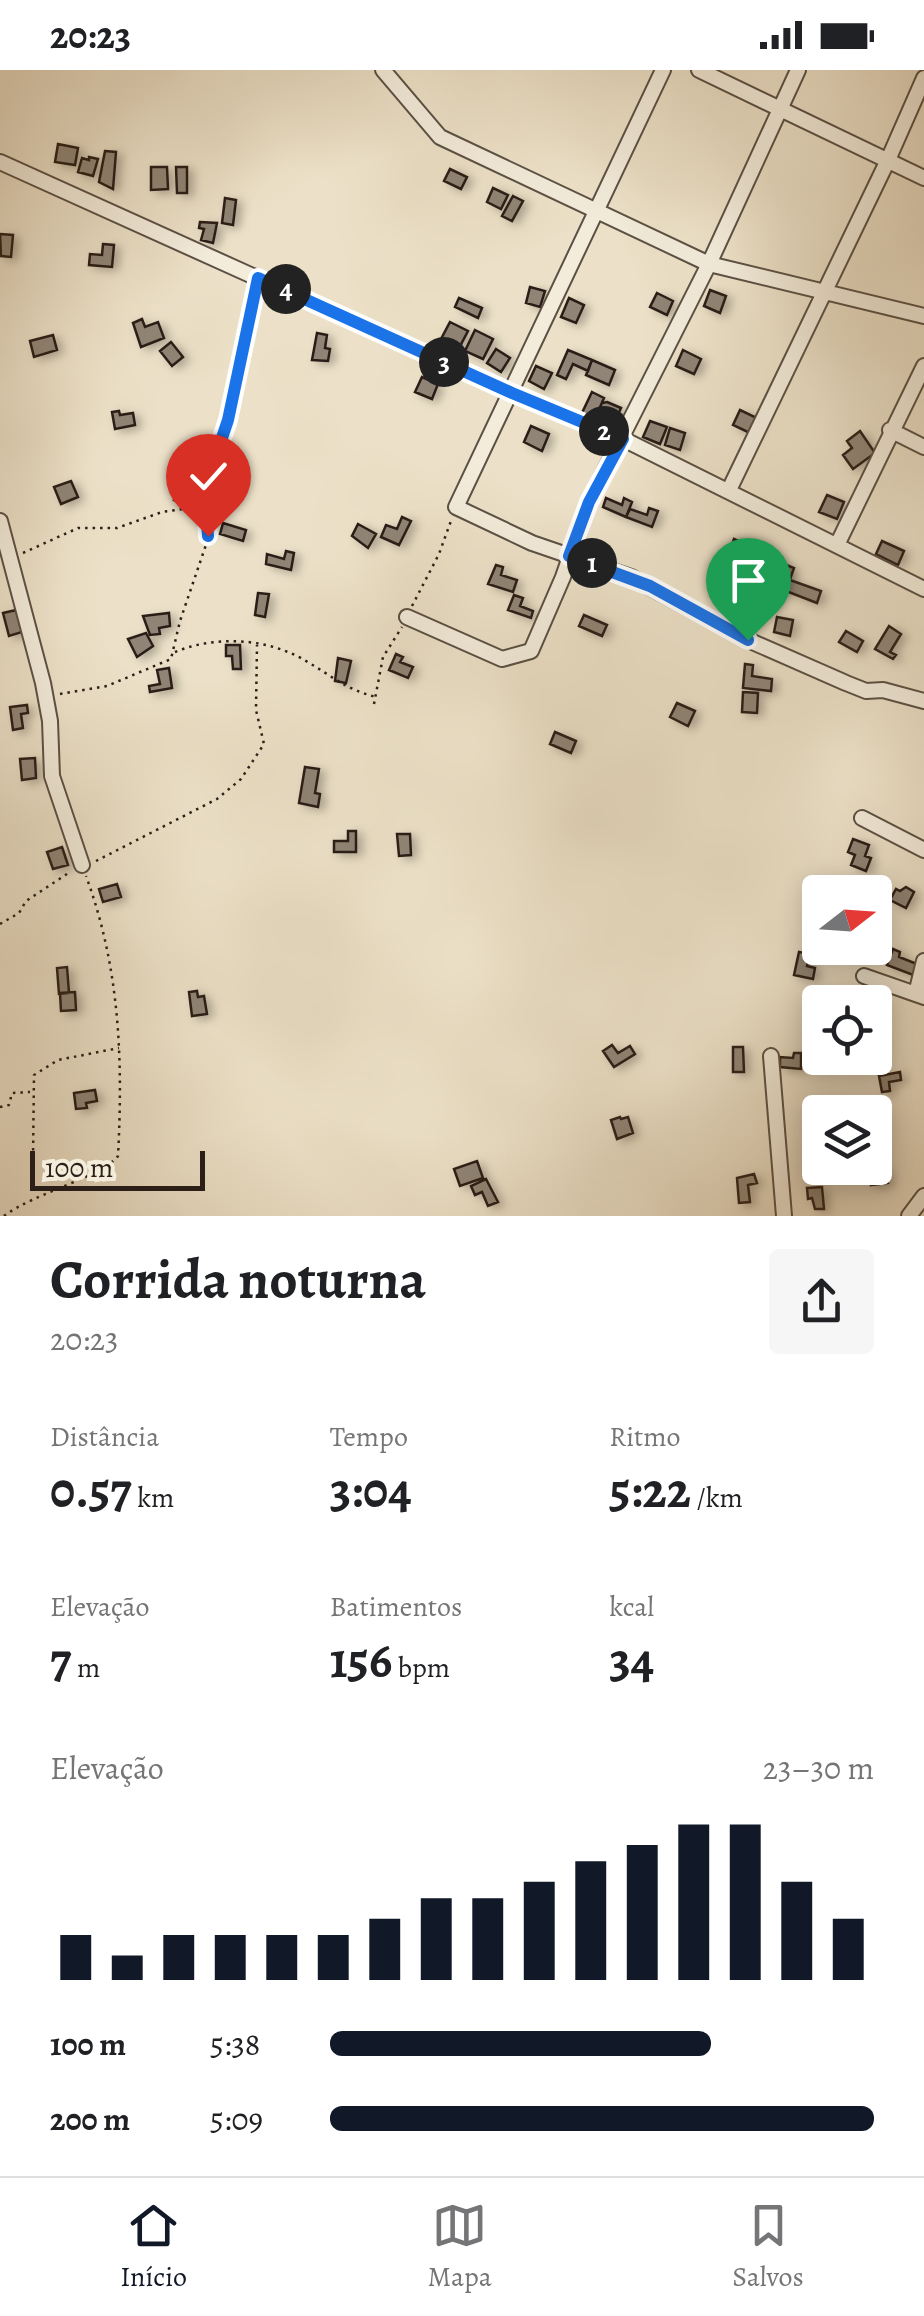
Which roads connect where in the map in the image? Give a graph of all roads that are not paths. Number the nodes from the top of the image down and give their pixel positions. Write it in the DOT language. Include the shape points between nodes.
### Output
graph roads {
  1 [pos="663,70"];
  2 [pos="699,70"];
  3 [pos="798,70"];
  4 [pos="390,73"];
  5 [pos="924,78"];
  6 [pos="780,108"];
  7 [pos="888,160"];
  8 [pos="1,165"];
  9 [pos="924,178"];
  10 [pos="596,210"];
  11 [pos="709,264"];
  12 [pos="824,292"];
  13 [pos="924,316"];
  14 [pos="924,366"];
  15 [pos="512,393"];
  16 [pos="890,430"];
  17 [pos="623,439"];
  18 [pos="924,447"];
  19 [pos="729,490"];
  20 [pos="0,521"];
  21 [pos="837,545"];
  22 [pos="569,556"];
  23 [pos="924,590"];
  24 [pos="407,617"];
  25 [pos="924,701"];
  26 [pos="862,818"];
  27 [pos="924,850"];
  28 [pos="82,865"];
  29 [pos="924,961"];
  30 [pos="864,976"];
  31 [pos="920,995"];
  32 [pos="771,1056"];
  33 [pos="924,1196"];
  34 [pos="784,1216"];
  35 [pos="910,1216"];
  1 -- 10 [label="street"];
  2 -- 6 [label="street"];
  3 -- 6 [label="street"];
  4 -- 10 [label="street" via="440,136"];
  5 -- 7 [label="street"];
  6 -- 7 [label="street"];
  6 -- 11 [label="street"];
  7 -- 9 [label="street"];
  7 -- 12 [label="street"];
  8 -- 15 [label="street"];
  10 -- 11 [label="street"];
  10 -- 15 [label="street"];
  11 -- 12 [label="street"];
  11 -- 17 [label="street"];
  12 -- 13 [label="street"];
  12 -- 19 [label="street"];
  14 -- 16 [label="street"];
  15 -- 17 [label="street"];
  15 -- 22 [label="street" via="456,508"];
  16 -- 18 [label="street"];
  16 -- 21 [label="street"];
  17 -- 19 [label="street"];
  17 -- 22 [label="street"];
  19 -- 21 [label="street"];
  20 -- 28 [label="street" via="45,696 52,776"];
  21 -- 23 [label="street"];
  22 -- 24 [label="street" via="532,650 518,657 502,660"];
  22 -- 25 [label="street" via="631,576 846,683"];
  26 -- 27 [label="street"];
  29 -- 31 [label="street"];
  30 -- 31 [label="street"];
  32 -- 34 [label="street"];
  33 -- 35 [label="street"];
}
